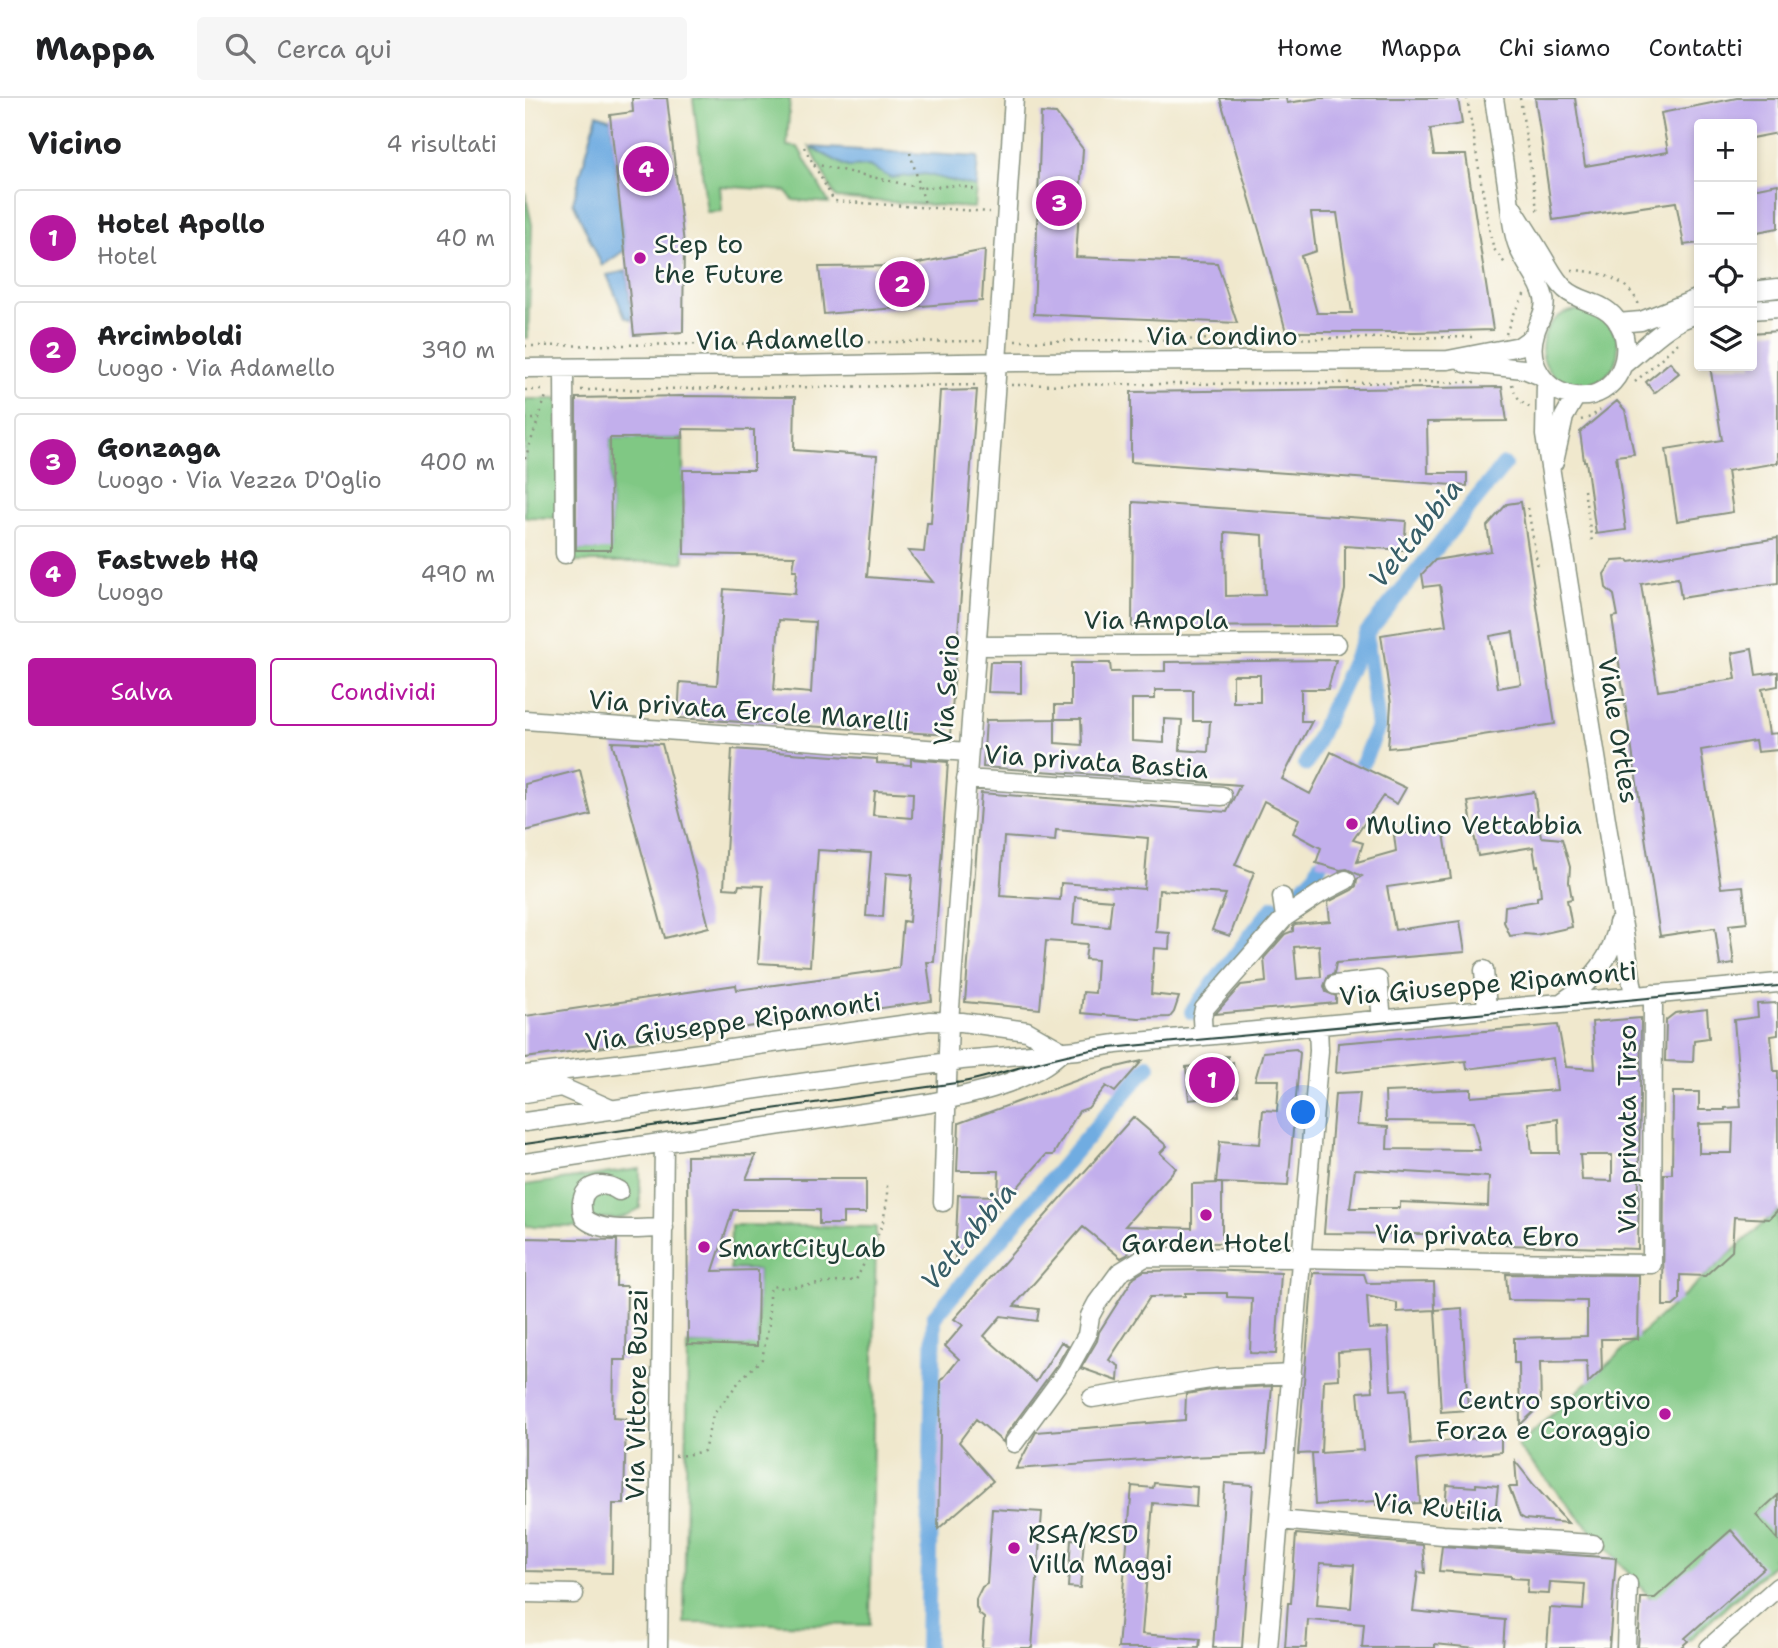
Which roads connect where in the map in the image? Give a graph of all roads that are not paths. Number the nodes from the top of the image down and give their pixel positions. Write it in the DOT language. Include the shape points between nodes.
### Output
graph roads {
  1 [pos="1014,98"];
  2 [pos="1494,98"];
  3 [pos="1510,204"];
  4 [pos="1778,288"];
  5 [pos="1757,290"];
  6 [pos="1694,300"];
  7 [pos="1586,301"];
  8 [pos="1778,308"];
  9 [pos="1757,310"];
  10 [pos="1694,315"];
  11 [pos="1618,323"];
  12 [pos="1537,329"];
  13 [pos="1448,360"];
  14 [pos="996,363"];
  15 [pos="1624,364"];
  16 [pos="525,368"];
  17 [pos="564,368"];
  18 [pos="1544,380"];
  19 [pos="1576,396"];
  20 [pos="1552,472"];
  21 [pos="565,554"];
  22 [pos="1337,644"];
  23 [pos="977,646"];
  24 [pos="525,720"];
  25 [pos="968,752"];
  26 [pos="966,779"];
  27 [pos="1222,796"];
  28 [pos="1346,880"];
  29 [pos="1282,897"];
  30 [pos="1621,909"];
  31 [pos="1285,917"];
  32 [pos="1484,970"];
  33 [pos="1778,983"];
  34 [pos="1335,985"];
  35 [pos="1654,994"];
  36 [pos="1633,996"];
  37 [pos="1561,1003"];
  38 [pos="1487,1010"];
  39 [pos="1382,1019"];
  40 [pos="949,1022"];
  41 [pos="1318,1025"];
  42 [pos="1203,1036"];
  43 [pos="1062,1051"];
  44 [pos="948,1063"];
  45 [pos="525,1076"];
  46 [pos="525,1093"];
  47 [pos="946,1100"];
  48 [pos="613,1110"];
  49 [pos="525,1122"];
  50 [pos="664,1143"];
  51 [pos="525,1163"];
  52 [pos="619,1191"];
  53 [pos="943,1202"];
  54 [pos="664,1228"];
  55 [pos="1301,1258"];
  56 [pos="1652,1264"];
  57 [pos="1292,1374"];
  58 [pos="1092,1398"];
  59 [pos="1014,1443"];
  60 [pos="1279,1520"];
  61 [pos="1593,1544"];
  62 [pos="1628,1584"];
  63 [pos="1778,1587"];
  64 [pos="525,1593"];
  65 [pos="574,1594"];
  66 [pos="658,1648"];
  67 [pos="1268,1648"];
  68 [pos="1626,1648"];
  69 [pos="1709,1648"];
  1 -- 14 [label="street, Via Serio"];
  2 -- 3 [label="street, Viale Ortles"];
  3 -- 7 [label="street, Viale Ortles" via="1564,288"];
  3 -- 12 [label="street, Viale Ortles" via="1518,246 1545,299"];
  4 -- 5 [label="street"];
  6 -- 11 [label="street" via="1641,321"];
  7 -- 11 [label="street, Viale Ortles" via="1601,306"];
  7 -- 12 [label="street" via="1556,307"];
  8 -- 9 [label="street"];
  10 -- 15 [label="street" via="1674,323"];
  11 -- 15 [label="street" via="1626,343"];
  12 -- 13 [label="street, Via Condino" via="1520,346"];
  12 -- 18 [label="street, Viale Ortles" via="1533,357"];
  13 -- 14 [label="street, Via Condino"];
  13 -- 18 [label="street, Via Condino" via="1524,369"];
  14 -- 17 [label="street, Via Adamello"];
  14 -- 23 [label="street, Via Serio"];
  15 -- 19 [label="street" via="1604,389"];
  16 -- 17 [label="street, Via Adamello"];
  17 -- 21 [label="street" via="555,392"];
  18 -- 19 [label="street" via="1561,393"];
  18 -- 20 [label="street, Viale Ortles" via="1545,435"];
  19 -- 20 [label="street, Viale Ortles" via="1564,417"];
  20 -- 30 [label="street, Viale Ortles"];
  22 -- 23 [label="street, Via Ampola"];
  23 -- 25 [label="street, Via Serio"];
  24 -- 25 [label="street, Via privata Ercole Marelli"];
  25 -- 26 [label="street, Via Serio"];
  26 -- 27 [label="street, Via privata Bastia"];
  26 -- 40 [label="street, Via Serio"];
  28 -- 31 [label="street"];
  29 -- 31 [label="street"];
  30 -- 36 [label="street, Viale Ortles"];
  30 -- 37 [label="street" via="1607,958 1590,981"];
  31 -- 42 [label="street" via="1204,1009"];
  32 -- 38 [label="street"];
  33 -- 35 [label="street, Via Giuseppe Ripamonti"];
  34 -- 39 [label="street" via="1378,980"];
  35 -- 36 [label="street, Via Giuseppe Ripamonti"];
  35 -- 56 [label="street, Via privata Tirso"];
  36 -- 37 [label="street, Via Giuseppe Ripamonti"];
  37 -- 38 [label="street, Via Giuseppe Ripamonti"];
  38 -- 39 [label="street, Via Giuseppe Ripamonti"];
  39 -- 41 [label="street, Via Giuseppe Ripamonti"];
  40 -- 43 [label="street, Via Giuseppe Ripamonti" via="1027,1031"];
  40 -- 44 [label="street"];
  40 -- 45 [label="street, Via Giuseppe Ripamonti"];
  41 -- 42 [label="street, Via Giuseppe Ripamonti"];
  41 -- 55 [label="street"];
  42 -- 43 [label="street, Via Giuseppe Ripamonti"];
  43 -- 44 [label="street, Via Giuseppe Ripamonti"];
  43 -- 47 [label="street, Via Giuseppe Ripamonti" via="1011,1082"];
  44 -- 47 [label="street"];
  44 -- 48 [label="street, Via Giuseppe Ripamonti"];
  46 -- 48 [label="street, Via Giuseppe Ripamonti" via="561,1087"];
  47 -- 50 [label="street, Via Giuseppe Ripamonti"];
  47 -- 53 [label="street"];
  48 -- 49 [label="street, Via Giuseppe Ripamonti"];
  50 -- 51 [label="street, Via Giuseppe Ripamonti"];
  50 -- 54 [label="street, Via Vittore Buzzi"];
  52 -- 54 [label="street" via="605,1184 587,1190 581,1203 584,1218 596,1227"];
  54 -- 66 [label="street, Via Vittore Buzzi"];
  55 -- 56 [label="street, Via privata Ebro"];
  55 -- 57 [label="street"];
  55 -- 59 [label="street" via="1145,1258 1119,1273 1090,1316 1087,1335 1067,1371"];
  57 -- 58 [label="street" via="1216,1378"];
  57 -- 60 [label="street"];
  60 -- 61 [label="street, Via Rutilia"];
  60 -- 67 [label="street"];
  62 -- 68 [label="street"];
  63 -- 69 [label="street"];
  64 -- 65 [label="street"];
}
